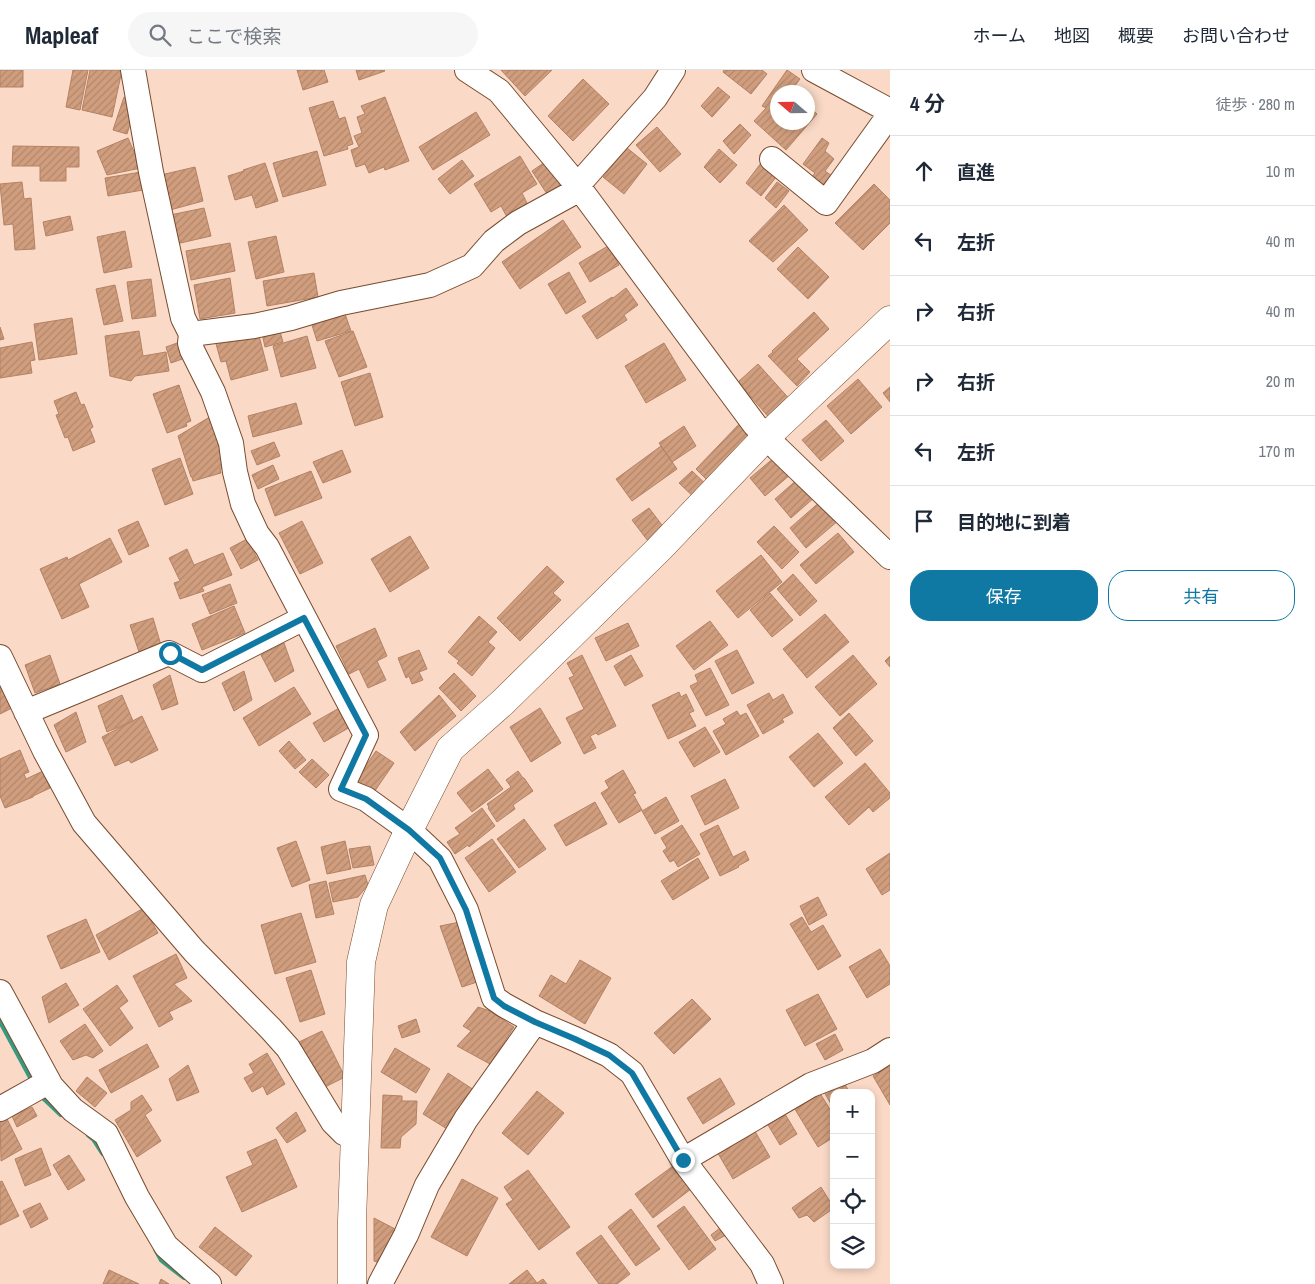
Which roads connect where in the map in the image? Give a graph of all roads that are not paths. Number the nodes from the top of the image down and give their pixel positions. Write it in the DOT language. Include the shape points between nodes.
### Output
graph roads {
  1 [pos="133,70"];
  2 [pos="466,70"];
  3 [pos="673,70"];
  4 [pos="814,70"];
  5 [pos="890,112"];
  6 [pos="772,158"];
  7 [pos="577,185"];
  8 [pos="890,320"];
  9 [pos="191,334"];
  10 [pos="767,436"];
  11 [pos="890,557"];
  12 [pos="304,618"];
  13 [pos="0,657"];
  14 [pos="26,712"];
  15 [pos="409,830"];
  16 [pos="0,992"];
  17 [pos="535,1022"];
  18 [pos="890,1050"];
  19 [pos="48,1082"];
  20 [pos="0,1109"];
  21 [pos="355,1138"];
  22 [pos="683,1160"];
  23 [pos="209,1284"];
  24 [pos="352,1284"];
  25 [pos="380,1284"];
  26 [pos="771,1284"];
  1 -- 9 [label="street" via="183,318"];
  2 -- 7 [label="street" via="499,91"];
  3 -- 7 [label="street" via="655,98"];
  4 -- 5 [label="street"];
  5 -- 6 [label="street" via="826,203"];
  7 -- 9 [label="street" via="570,194 518,223 494,241 472,266 430,285 254,326"];
  7 -- 10 [label="street"];
  8 -- 10 [label="street"];
  9 -- 12 [label="street" via="192,350 213,392 230,443 243,504"];
  10 -- 11 [label="street"];
  10 -- 15 [label="street" via="659,549 502,703 450,749"];
  12 -- 14 [label="street" via="202,670 170,653"];
  12 -- 15 [label="street" via="366,735 341,789 366,799"];
  13 -- 14 [label="street"];
  14 -- 21 [label="street" via="84,823 194,951 288,1048 333,1122"];
  15 -- 17 [label="street" via="440,858 466,910 494,998"];
  15 -- 21 [label="street" via="374,905 361,962"];
  16 -- 19 [label="street"];
  17 -- 22 [label="street" via="609,1055 632,1073"];
  17 -- 25 [label="street" via="466,1119 428,1186"];
  18 -- 22 [label="street" via="873,1061 811,1086"];
  19 -- 20 [label="street"];
  19 -- 23 [label="street" via="74,1110 106,1134 166,1246"];
  21 -- 24 [label="street"];
  22 -- 26 [label="street" via="762,1264"];
}
